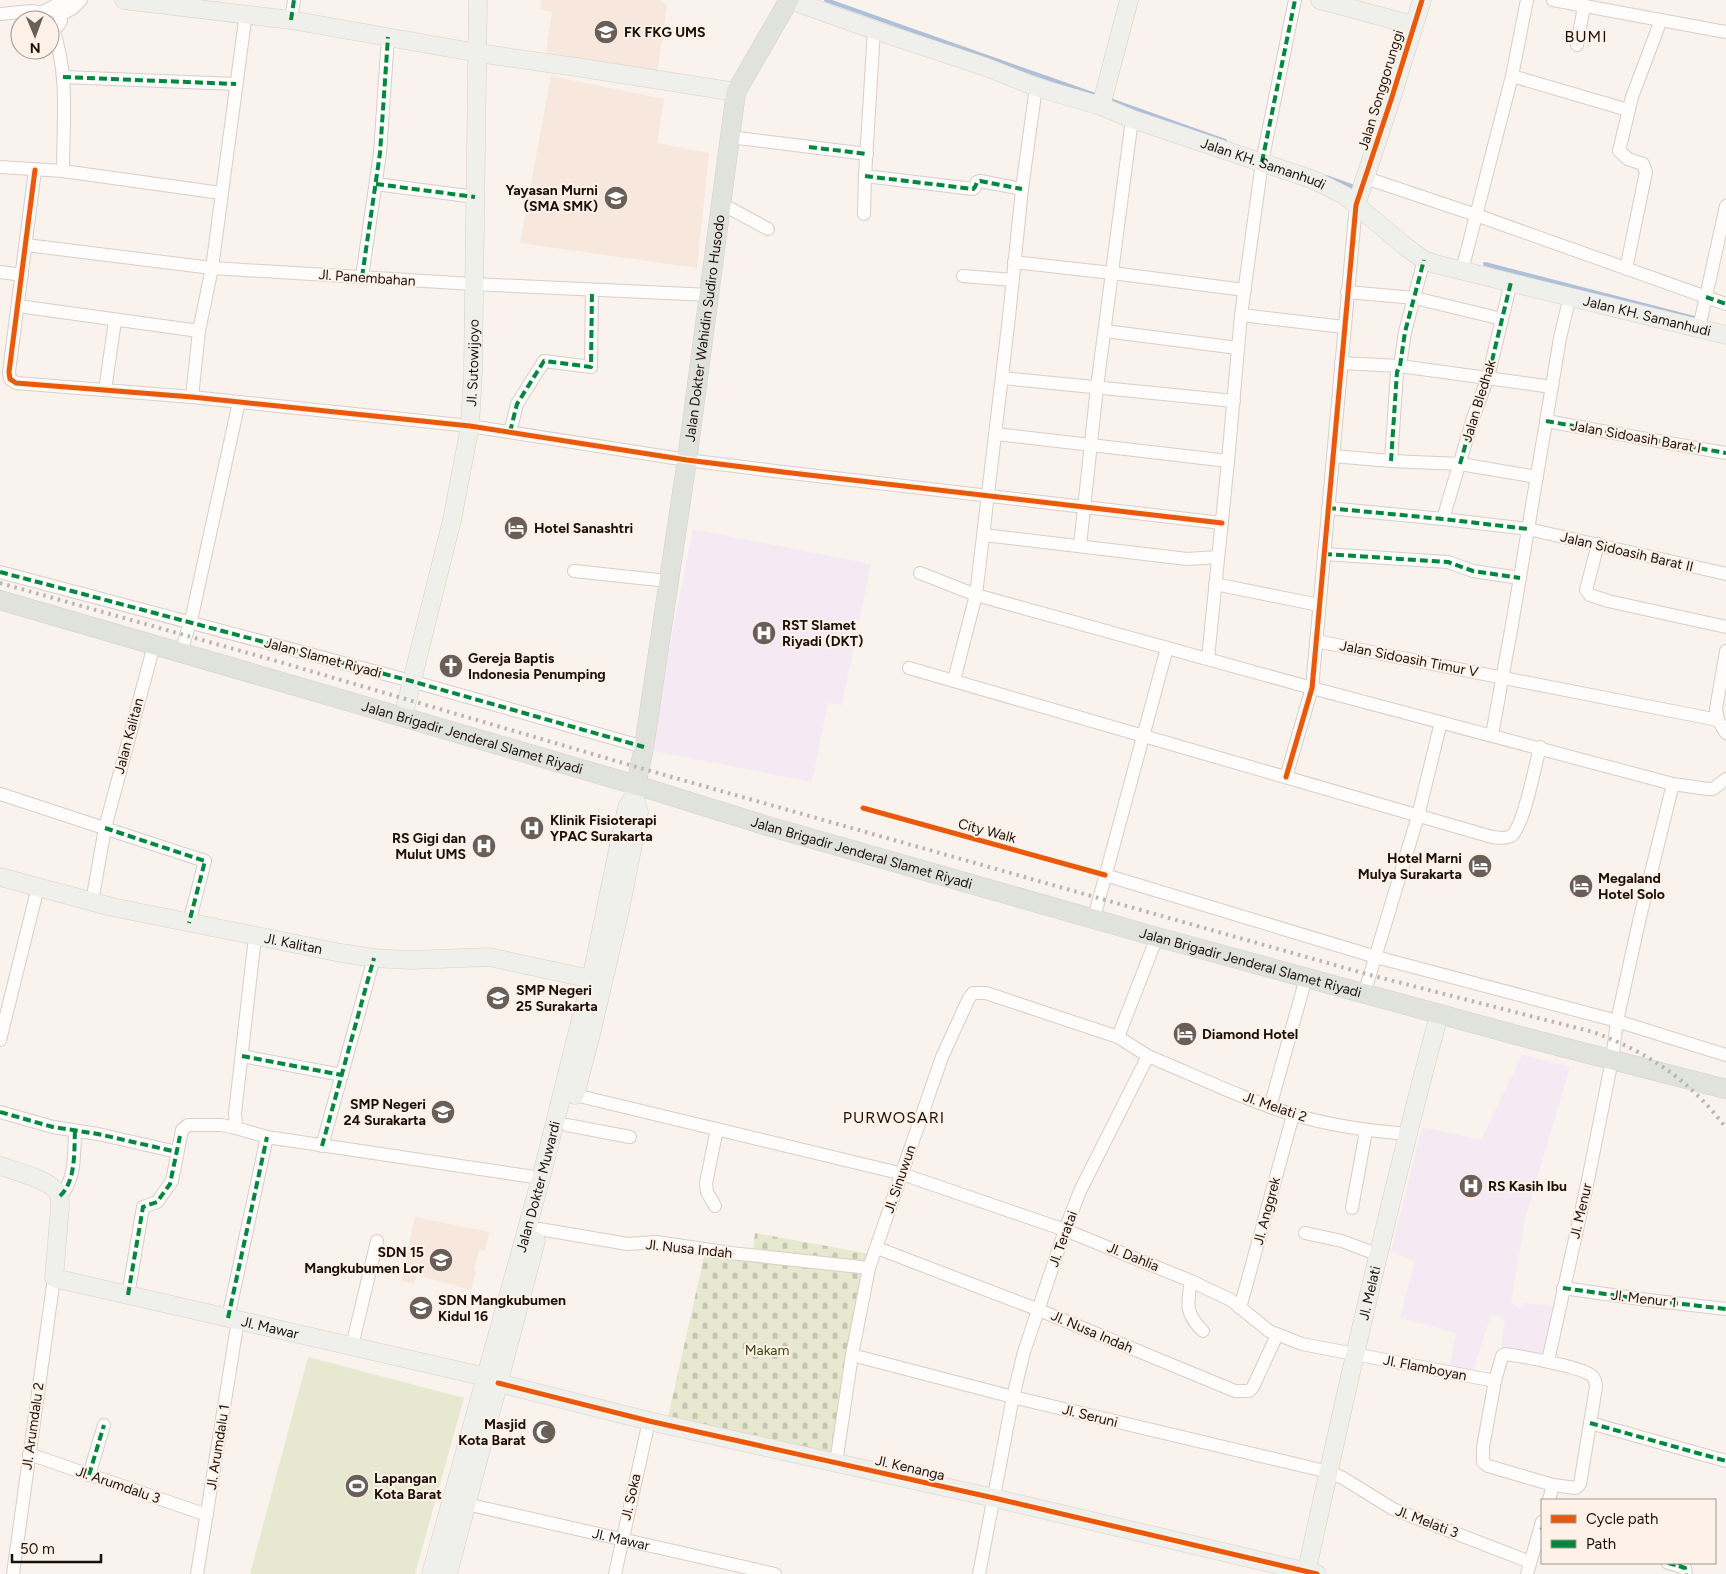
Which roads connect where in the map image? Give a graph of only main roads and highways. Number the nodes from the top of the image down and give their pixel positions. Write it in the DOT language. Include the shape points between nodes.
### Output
graph roads {
  1 [pos="124,0"];
  2 [pos="478,0"];
  3 [pos="789,0"];
  4 [pos="1129,0"];
  5 [pos="1320,0"];
  6 [pos="1422,0"];
  7 [pos="1413,25"];
  8 [pos="478,53"];
  9 [pos="736,92"];
  10 [pos="1102,104"];
  11 [pos="1361,191"];
  12 [pos="1726,335"];
  13 [pos="0,600"];
  14 [pos="403,718"];
  15 [pos="635,791"];
  16 [pos="0,877"];
  17 [pos="591,979"];
  18 [pos="1440,1014"];
  19 [pos="1726,1088"];
  20 [pos="0,1166"];
  21 [pos="492,1380"];
  22 [pos="1310,1573"];
  23 [pos="431,1574"];
  24 [pos="448,1574"];
  1 -- 8 [label="main road" via="246,13"];
  2 -- 8 [label="main road, Jl. Sutowijoyo"];
  3 -- 9 [label="main road, Jalan Dokter Wahidin Sudiro Husodo"];
  3 -- 10 [label="main road, Jalan KH. Samanhudi" via="1036,87"];
  4 -- 10 [label="main road"];
  5 -- 7 [label="main road"];
  6 -- 7 [label="main road, Jalan Songgorunggi"];
  7 -- 11 [label="main road, Jalan Songgorunggi"];
  8 -- 9 [label="main road"];
  8 -- 14 [label="main road, Jl. Sutowijoyo" via="470,426 449,530"];
  9 -- 15 [label="main road, Jalan Dokter Wahidin Sudiro Husodo" via="687,460"];
  10 -- 11 [label="main road, Jalan KH. Samanhudi" via="1132,119 1263,156 1344,195"];
  11 -- 12 [label="main road, Jalan KH. Samanhudi" via="1389,234 1424,260 1570,296 1701,321"];
  13 -- 14 [label="main road, Jalan Brigadir Jenderal Slamet Riyadi"];
  14 -- 15 [label="main road, Jalan Brigadir Jenderal Slamet Riyadi"];
  15 -- 17 [label="main road, Jalan Dokter Muwardi" via="627,807"];
  15 -- 18 [label="main road, Jalan Brigadir Jenderal Slamet Riyadi"];
  15 -- 21 [label="main road, Jalan Dokter Muwardi" via="639,812 602,986 539,1229"];
  16 -- 17 [label="main road, Jl. Kalitan" via="92,902 374,958 489,958"];
  17 -- 21 [label="main road, Jalan Dokter Muwardi"];
  18 -- 19 [label="main road, Jalan Brigadir Jenderal Slamet Riyadi"];
  18 -- 22 [label="main road, Jl. Melati" via="1355,1354"];
  20 -- 21 [label="main road, Jl. Mawar" via="51,1186 60,1196 54,1278"];
  21 -- 22 [label="main road, Jl. Kenanga" via="649,1420"];
  21 -- 23 [label="main road, Jalan Dokter Muwardi"];
  21 -- 24 [label="main road, Jalan Dokter Muwardi"];
}
